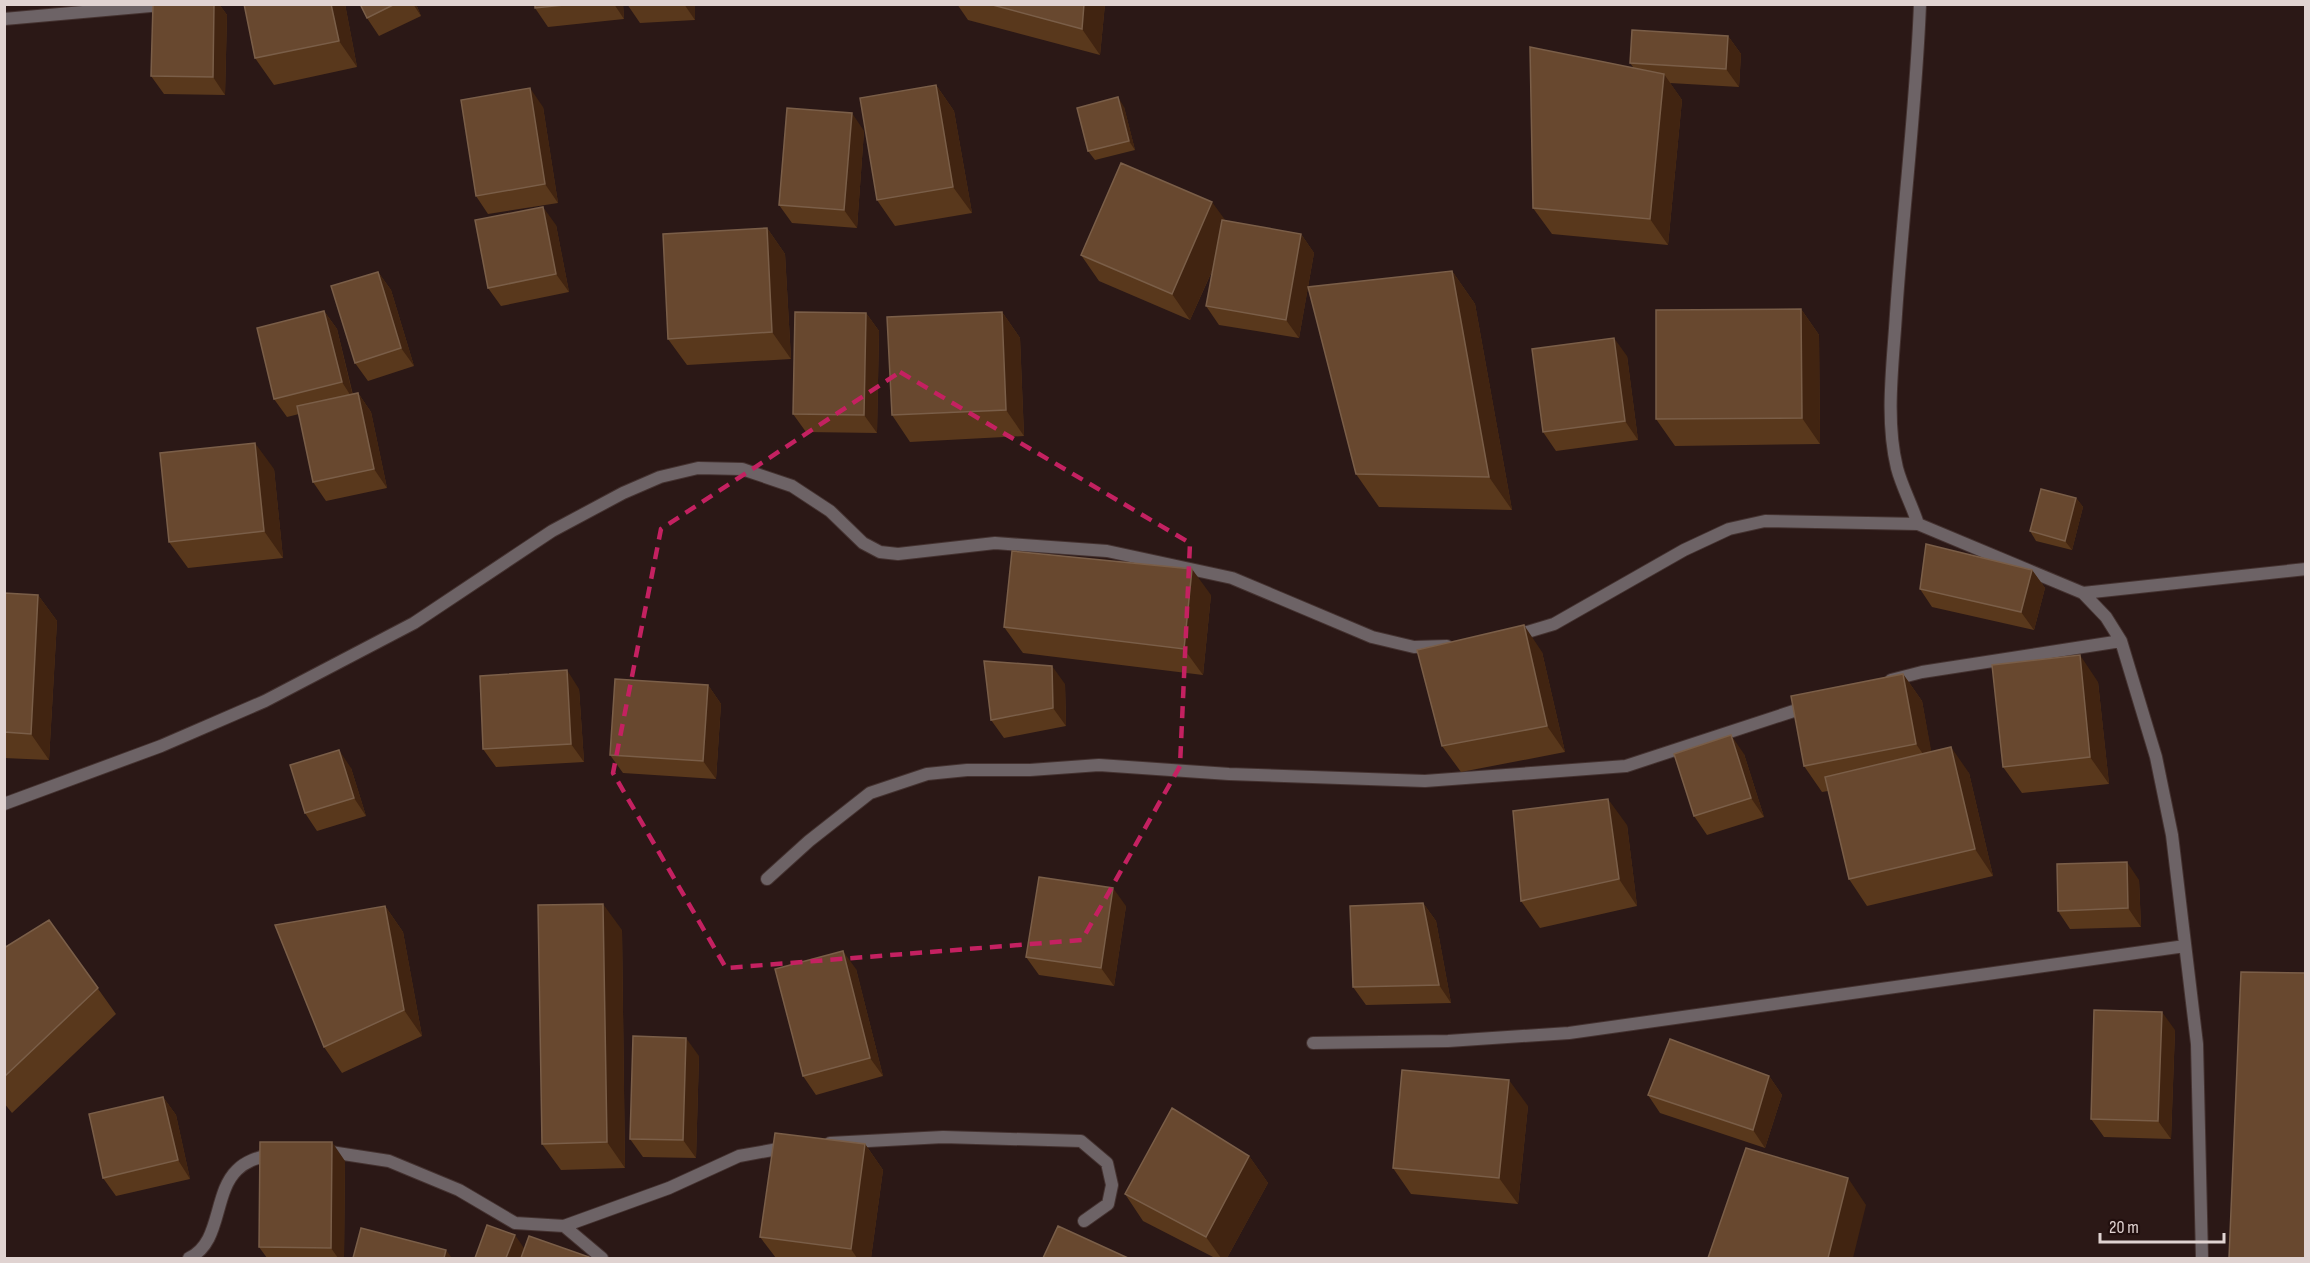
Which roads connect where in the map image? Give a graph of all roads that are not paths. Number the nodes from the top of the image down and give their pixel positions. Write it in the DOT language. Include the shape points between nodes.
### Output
graph roads {
  1 [pos="173,4"];
  2 [pos="1920,4"];
  3 [pos="4,19"];
  4 [pos="1918,524"];
  5 [pos="2306,569"];
  6 [pos="2083,593"];
  7 [pos="1502,639"];
  8 [pos="2121,641"];
  9 [pos="1458,646"];
  10 [pos="1877,684"];
  11 [pos="1822,702"];
  12 [pos="4,804"];
  13 [pos="767,879"];
  14 [pos="2184,946"];
  15 [pos="1313,1042"];
  16 [pos="284,1150"];
  17 [pos="315,1150"];
  18 [pos="1084,1221"];
  19 [pos="564,1226"];
  20 [pos="189,1258"];
  21 [pos="602,1258"];
  22 [pos="2202,1258"];
  1 -- 3 [label="street"];
  2 -- 4 [label="street" via="1918,74 1903,204 1891,425 1898,468"];
  4 -- 6 [label="street"];
  4 -- 7 [label="street" via="1765,521 1729,529 1684,550 1554,624"];
  5 -- 6 [label="street"];
  6 -- 8 [label="street" via="2106,617"];
  8 -- 10 [label="street" via="1922,672"];
  8 -- 14 [label="street" via="2156,757 2172,835"];
  9 -- 12 [label="street" via="1414,647 1372,637 1232,578 1107,550 995,543 898,554 880,552 792,486 742,469 698,468 660,477 552,531 414,623 265,701 161,746"];
  11 -- 13 [label="street" via="1626,766 1425,781 1099,765 927,774 870,793 809,840"];
  14 -- 15 [label="street" via="1569,1033 1448,1041"];
  14 -- 22 [label="street" via="2196,1044"];
  16 -- 20 [label="street" via="252,1159 237,1170 224,1188 209,1236 197,1255"];
  17 -- 19 [label="street" via="389,1161 459,1190 515,1222"];
  18 -- 19 [label="street" via="1108,1203 1112,1185 1107,1162 1081,1141 943,1137 808,1144 739,1156 669,1188"];
  19 -- 21 [label="street"];
}
